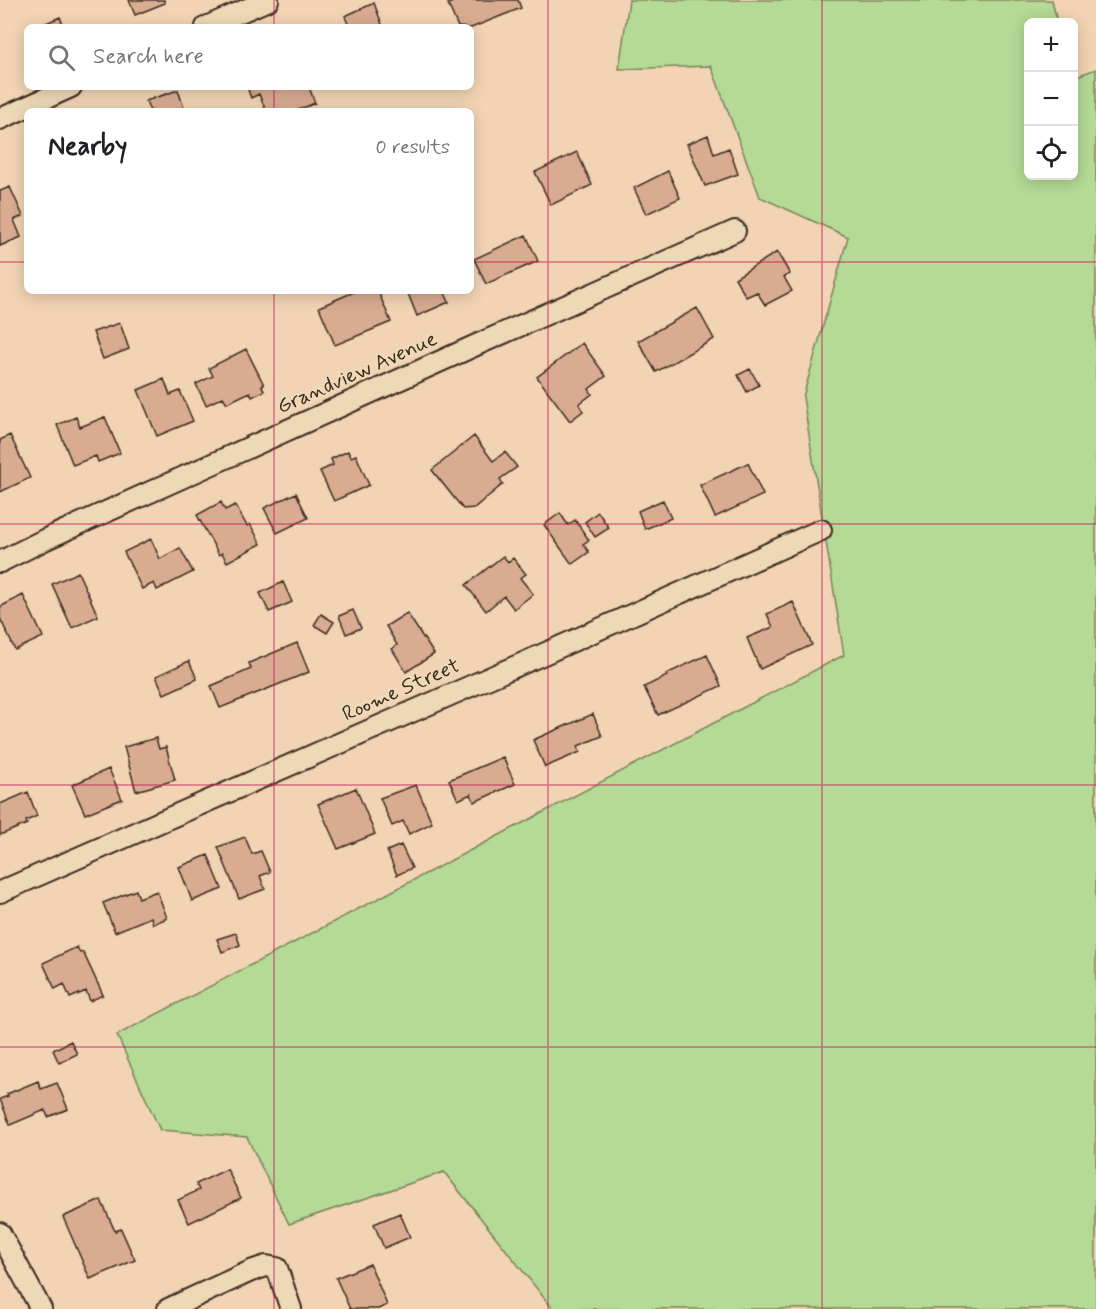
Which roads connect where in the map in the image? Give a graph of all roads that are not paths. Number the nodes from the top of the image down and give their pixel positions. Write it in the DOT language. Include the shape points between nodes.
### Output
graph roads {
  1 [pos="268,0"];
  2 [pos="213,24"];
  3 [pos="64,90"];
  4 [pos="24,108"];
  5 [pos="24,108"];
  6 [pos="0,119"];
  7 [pos="735,231"];
  8 [pos="821,530"];
  9 [pos="0,562"];
  10 [pos="0,892"];
  11 [pos="0,1233"];
  12 [pos="40,1309"];
  13 [pos="168,1309"];
  14 [pos="291,1309"];
  1 -- 2 [label="street"];
  3 -- 5 [label="street"];
  4 -- 6 [label="street"];
  7 -- 9 [label="street, Grandview Avenue"];
  8 -- 10 [label="street, Roome Street"];
  11 -- 12 [label="street"];
  13 -- 14 [label="street" via="266,1266 277,1268"];
}
